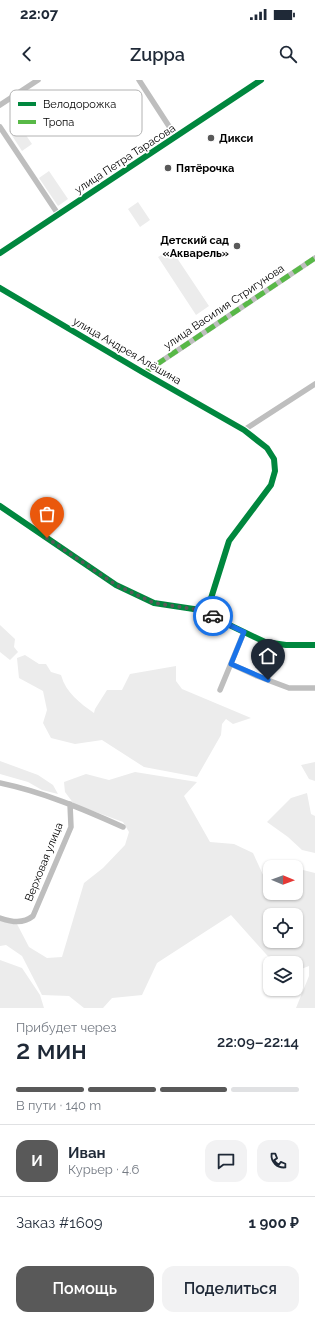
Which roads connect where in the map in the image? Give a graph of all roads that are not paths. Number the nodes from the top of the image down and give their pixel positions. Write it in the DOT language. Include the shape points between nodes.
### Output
graph roads {
  1 [pos="38,80"];
  2 [pos="139,80"];
  3 [pos="261,80"];
  4 [pos="23,90"];
  5 [pos="10,98"];
  6 [pos="0,105"];
  7 [pos="0,128"];
  8 [pos="176,137"];
  9 [pos="58,214"];
  10 [pos="0,253"];
  11 [pos="315,258"];
  12 [pos="0,288"];
  13 [pos="144,373"];
  14 [pos="315,384"];
  15 [pos="244,430"];
  16 [pos="0,506"];
  17 [pos="207,611"];
  18 [pos="244,632"];
  19 [pos="315,645"];
  20 [pos="231,664"];
  21 [pos="315,688"];
  22 [pos="220,690"];
  23 [pos="0,783"];
  24 [pos="70,804"];
  25 [pos="123,827"];
  26 [pos="0,918"];
  1 -- 4 [label="street"];
  2 -- 8 [label="street"];
  3 -- 8 [label="street, улица Петра Тарасова"];
  5 -- 6 [label="street"];
  7 -- 9 [label="street"];
  8 -- 9 [label="street, улица Петра Тарасова"];
  9 -- 10 [label="street, улица Петра Тарасова"];
  11 -- 13 [label="street, улица Василия Стригунова"];
  12 -- 13 [label="street, улица Андрея Алёшина"];
  13 -- 15 [label="street, улица Андрея Алёшина"];
  14 -- 15 [label="street"];
  15 -- 17 [label="street, улица Андрея Алёшина" via="266,448 274,459 272,486 229,541"];
  16 -- 17 [label="street" via="116,585 154,603"];
  17 -- 18 [label="street"];
  18 -- 19 [label="street" via="265,642"];
  18 -- 20 [label="street"];
  20 -- 21 [label="street" via="289,688"];
  20 -- 22 [label="street"];
  23 -- 24 [label="street"];
  24 -- 25 [label="street"];
  24 -- 26 [label="street, Верховая улица" via="71,827 34,916 20,922"];
}
